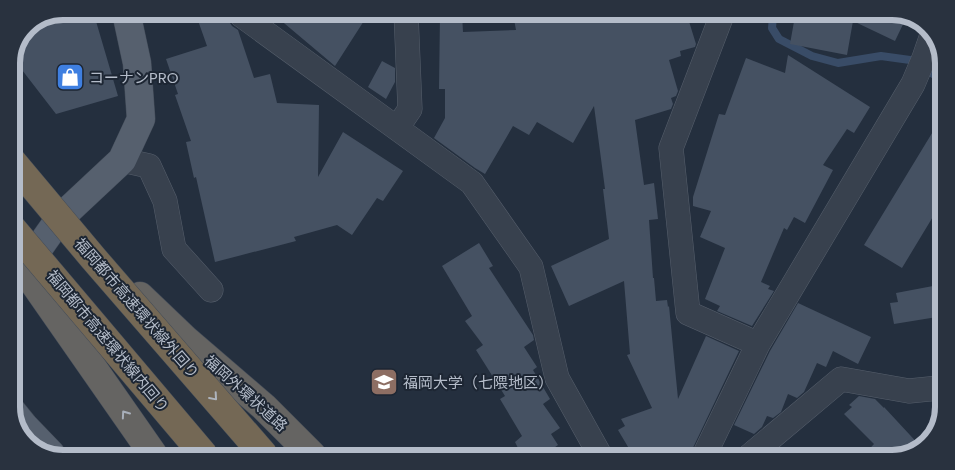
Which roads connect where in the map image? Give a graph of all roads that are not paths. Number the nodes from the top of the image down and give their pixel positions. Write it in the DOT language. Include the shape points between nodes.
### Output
graph roads {
  1 [pos="128,20"];
  2 [pos="248,20"];
  3 [pos="406,20"];
  4 [pos="720,20"];
  5 [pos="930,42"];
  6 [pos="397,128"];
  7 [pos="122,160"];
  8 [pos="20,171"];
  9 [pos="20,172"];
  10 [pos="60,218"];
  11 [pos="20,238"];
  12 [pos="20,264"];
  13 [pos="20,274"];
  14 [pos="211,290"];
  15 [pos="758,344"];
  16 [pos="935,388"];
  17 [pos="25,427"];
  18 [pos="41,444"];
  19 [pos="150,450"];
  20 [pos="201,450"];
  21 [pos="260,450"];
  22 [pos="307,450"];
  23 [pos="597,450"];
  24 [pos="707,450"];
  25 [pos="757,450"];
  1 -- 7 [label="main road" via="137,63 141,119"];
  2 -- 6 [label="street"];
  3 -- 6 [label="street" via="410,108"];
  4 -- 15 [label="street" via="671,148 688,313"];
  5 -- 15 [label="street" via="913,84"];
  6 -- 23 [label="street" via="472,183 531,267 557,378"];
  7 -- 10 [label="main road"];
  7 -- 14 [label="street" via="149,166 165,201 174,249"];
  8 -- 10 [label="highway, 福岡外環状道路"];
  9 -- 21 [label="highway, 福岡都市高速環状線外回り, one-way, bridge"];
  10 -- 12 [label="main road"];
  10 -- 22 [label="highway, 福岡外環状道路" via="184,339 264,407"];
  11 -- 20 [label="highway, 福岡都市高速環状線内回り, bridge"];
  19 -- 13 [label="highway, one-way"];
  15 -- 24 [label="street"];
  16 -- 25 [label="street" via="909,391 841,379"];
  17 -- 18 [label="main road"];
}
